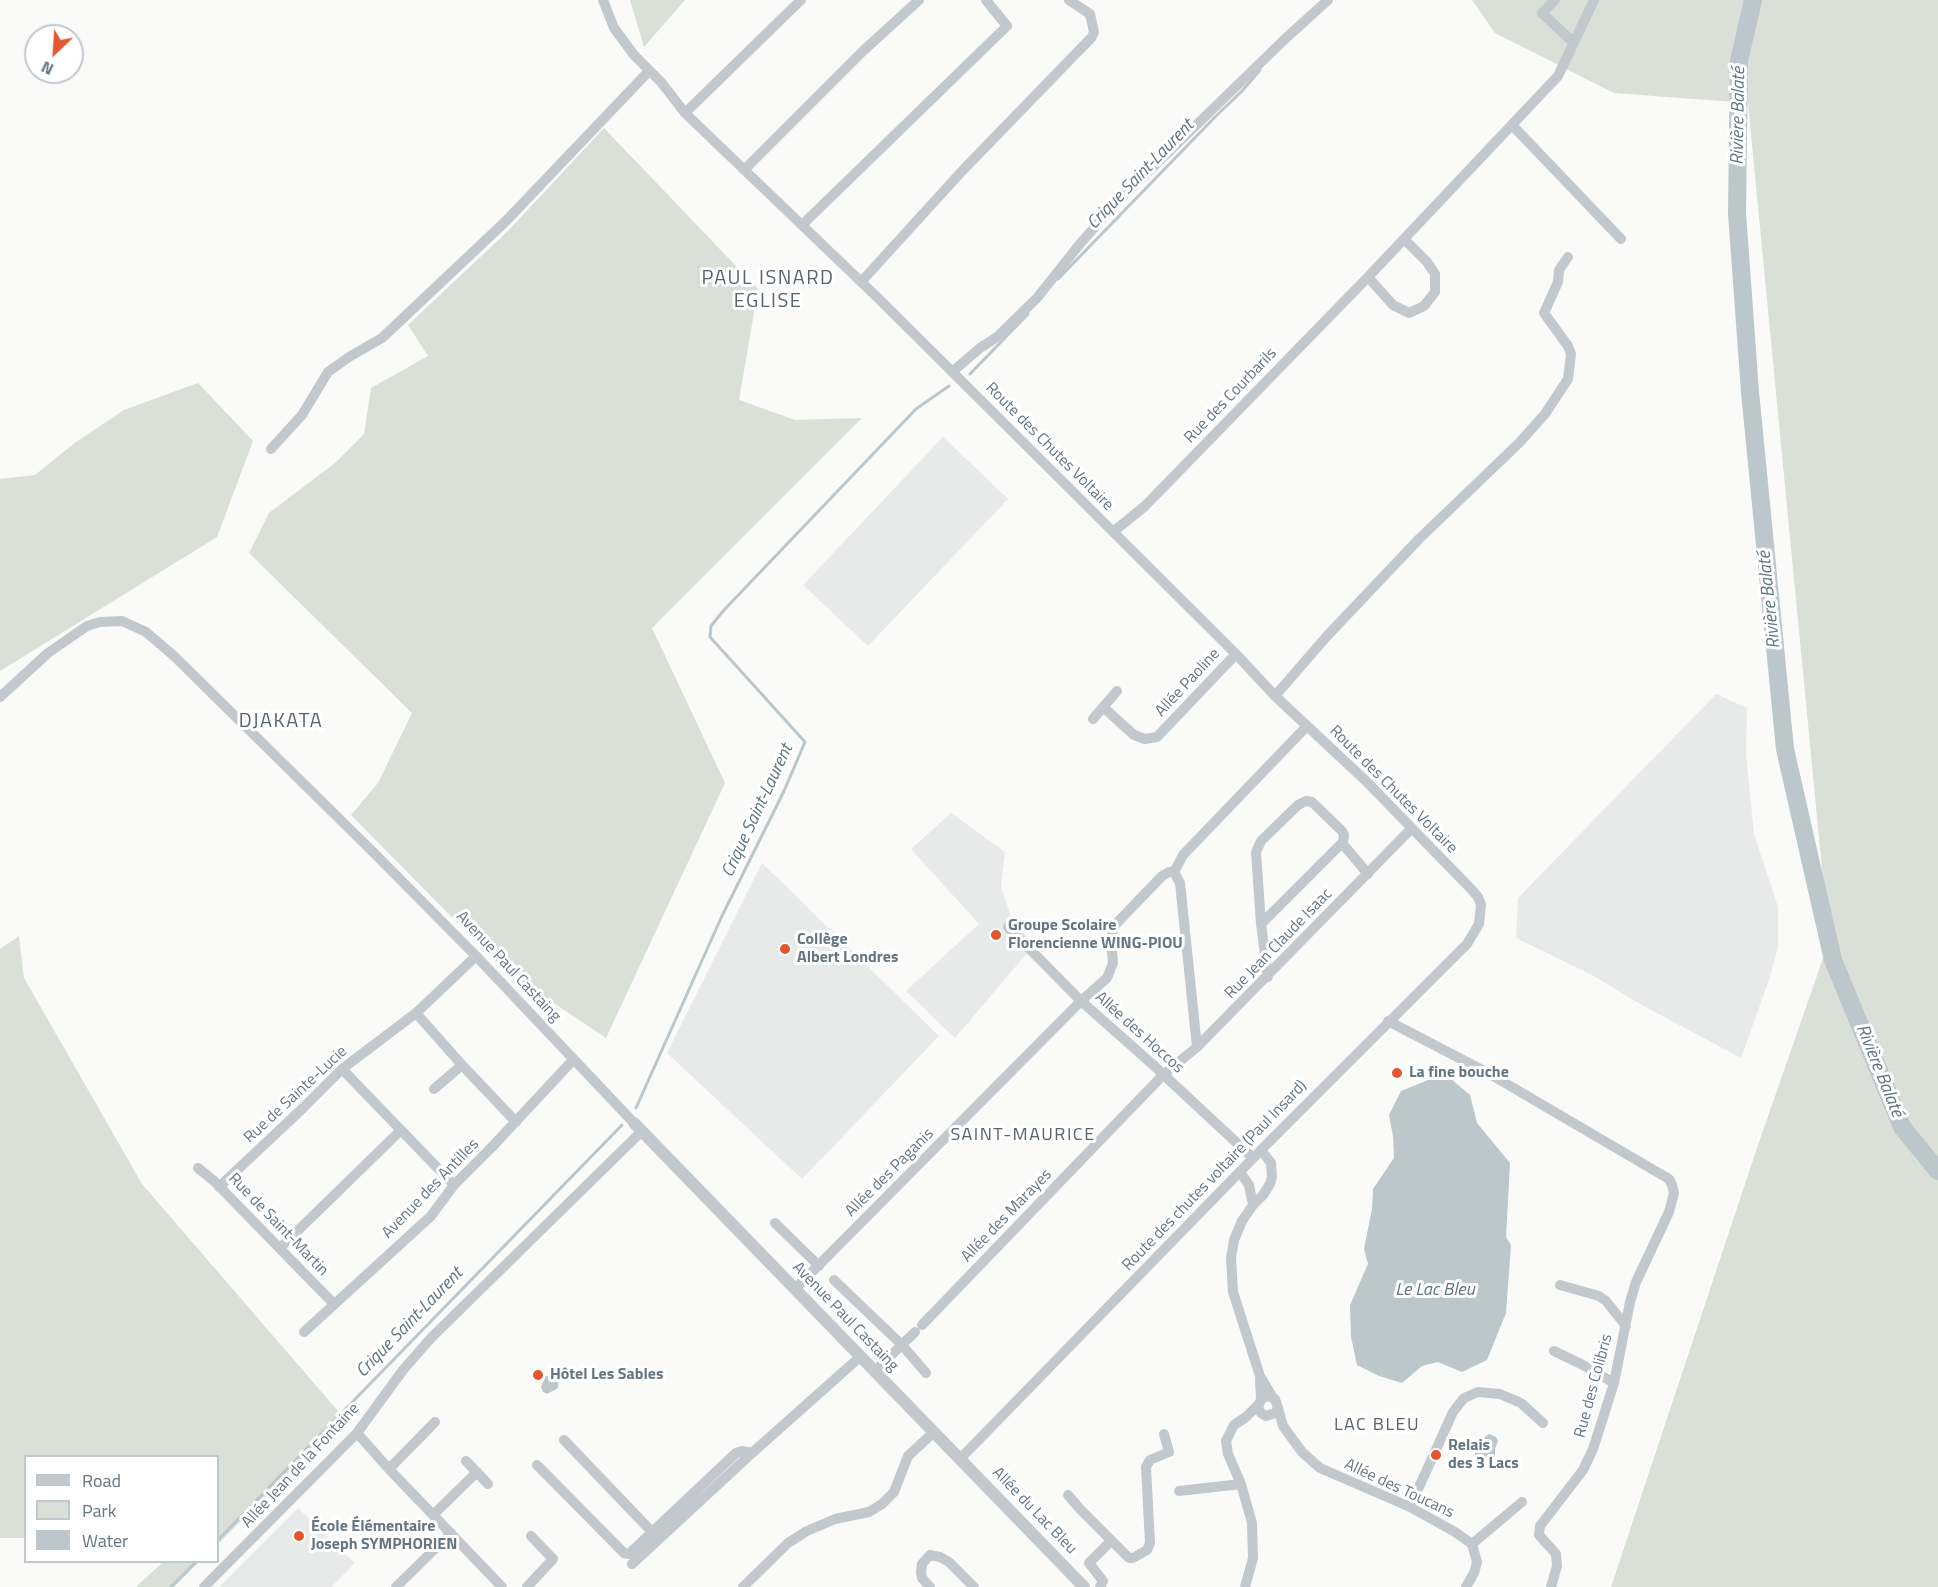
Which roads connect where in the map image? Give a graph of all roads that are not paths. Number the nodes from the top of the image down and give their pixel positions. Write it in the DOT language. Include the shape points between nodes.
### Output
graph roads {
  1 [pos="603,0"];
  2 [pos="801,0"];
  3 [pos="919,0"];
  4 [pos="987,0"];
  5 [pos="1069,0"];
  6 [pos="1328,0"];
  7 [pos="1555,0"];
  8 [pos="1589,2"];
  9 [pos="1574,43"];
  10 [pos="649,71"];
  11 [pos="685,113"];
  12 [pos="1512,125"];
  13 [pos="744,170"];
  14 [pos="802,225"];
  15 [pos="1404,239"];
  16 [pos="1621,239"];
  17 [pos="1568,257"];
  18 [pos="1368,277"];
  19 [pos="861,282"];
  20 [pos="952,372"];
  21 [pos="271,449"];
  22 [pos="1113,532"];
  23 [pos="1236,654"];
  24 [pos="1117,691"];
  25 [pos="1275,696"];
  26 [pos="0,697"];
  27 [pos="1103,707"];
  28 [pos="1093,719"];
  29 [pos="1307,726"];
  30 [pos="1411,829"];
  31 [pos="1342,843"];
  32 [pos="1174,872"];
  33 [pos="1368,874"];
  34 [pos="1481,910"];
  35 [pos="1261,924"];
  36 [pos="1008,927"];
  37 [pos="476,956"];
  38 [pos="1268,977"];
  39 [pos="1081,1001"];
  40 [pos="416,1013"];
  41 [pos="1388,1021"];
  42 [pos="1197,1047"];
  43 [pos="573,1060"];
  44 [pos="462,1065"];
  45 [pos="342,1069"];
  46 [pos="1163,1075"];
  47 [pos="434,1089"];
  48 [pos="516,1122"];
  49 [pos="638,1127"];
  50 [pos="401,1131"];
  51 [pos="1261,1150"];
  52 [pos="1253,1158"];
  53 [pos="198,1168"];
  54 [pos="1240,1172"];
  55 [pos="454,1185"];
  56 [pos="219,1187"];
  57 [pos="1253,1205"];
  58 [pos="775,1223"];
  59 [pos="280,1248"];
  60 [pos="819,1266"];
  61 [pos="834,1280"];
  62 [pos="1560,1285"];
  63 [pos="795,1289"];
  64 [pos="334,1304"];
  65 [pos="1626,1326"];
  66 [pos="304,1332"];
  67 [pos="902,1345"];
  68 [pos="1554,1351"];
  69 [pos="861,1356"];
  70 [pos="875,1371"];
  71 [pos="926,1372"];
  72 [pos="1260,1376"];
  73 [pos="1614,1383"];
  74 [pos="1275,1403"];
  75 [pos="1262,1409"];
  76 [pos="435,1422"];
  77 [pos="1543,1423"];
  78 [pos="1283,1426"];
  79 [pos="934,1432"];
  80 [pos="357,1433"];
  81 [pos="1164,1434"];
  82 [pos="564,1440"];
  83 [pos="752,1453"];
  84 [pos="960,1459"];
  85 [pos="466,1461"];
  86 [pos="537,1465"];
  87 [pos="389,1469"];
  88 [pos="477,1472"];
  89 [pos="488,1484"];
  90 [pos="1241,1484"];
  91 [pos="1179,1491"];
  92 [pos="1068,1495"];
  93 [pos="1522,1502"];
  94 [pos="1410,1507"];
  95 [pos="433,1515"];
  96 [pos="451,1533"];
  97 [pos="652,1533"];
  98 [pos="531,1536"];
  99 [pos="1111,1541"];
  100 [pos="1472,1544"];
  101 [pos="632,1564"];
  102 [pos="204,1587"];
  103 [pos="396,1587"];
  104 [pos="502,1587"];
  105 [pos="527,1587"];
  106 [pos="743,1587"];
  107 [pos="930,1587"];
  108 [pos="974,1587"];
  109 [pos="1084,1587"];
  110 [pos="1100,1587"];
  111 [pos="1245,1587"];
  112 [pos="1466,1587"];
  113 [pos="1551,1587"];
  1 -- 10 [label="street, Route des Chutes Voltaire" via="614,28"];
  2 -- 11 [label="street"];
  3 -- 13 [label="street"];
  4 -- 14 [label="street" via="1007,26"];
  5 -- 19 [label="street" via="1090,14 1095,32 1092,37"];
  6 -- 20 [label="street" via="1115,204 1017,318"];
  7 -- 9 [label="street" via="1542,13"];
  8 -- 9 [label="street, Rue des Courbarils"];
  9 -- 12 [label="street, Rue des Courbarils" via="1558,76"];
  10 -- 11 [label="street, Route des Chutes Voltaire"];
  10 -- 21 [label="street" via="506,221 382,338 328,372 302,415"];
  11 -- 13 [label="street, Route des Chutes Voltaire"];
  12 -- 15 [label="street, Rue des Courbarils"];
  12 -- 16 [label="street"];
  13 -- 14 [label="street, Route des Chutes Voltaire"];
  14 -- 19 [label="street, Route des Chutes Voltaire"];
  15 -- 18 [label="street, Rue des Courbarils"];
  15 -- 18 [label="street" via="1435,274 1435,292 1424,306 1409,313 1393,305"];
  17 -- 25 [label="street" via="1559,270 1558,282 1544,312 1569,346 1568,379 1545,414 1419,539"];
  18 -- 22 [label="street, Rue des Courbarils" via="1145,506"];
  19 -- 20 [label="street, Route des Chutes Voltaire"];
  20 -- 22 [label="street, Route des Chutes Voltaire"];
  22 -- 23 [label="street, Route des Chutes Voltaire"];
  23 -- 25 [label="street, Route des Chutes Voltaire"];
  23 -- 27 [label="street, Allée Paoline" via="1157,737 1145,739 1134,735"];
  24 -- 27 [label="street"];
  25 -- 29 [label="street, Route des Chutes Voltaire"];
  26 -- 37 [label="street, Avenue Paul Castaing" via="48,653 87,626 122,621 146,632 267,746"];
  27 -- 28 [label="street"];
  29 -- 30 [label="street, Route des Chutes Voltaire"];
  29 -- 32 [label="street" via="1183,855"];
  30 -- 33 [label="street, Rue Jean Claude Isaac"];
  30 -- 34 [label="street, Route des Chutes Voltaire" via="1472,890"];
  31 -- 33 [label="street"];
  31 -- 35 [label="street"];
  31 -- 35 [label="street" via="1342,831 1315,803 1306,801 1261,842 1257,849"];
  32 -- 39 [label="street, Allée des Paganis" via="1162,876 1114,926 1111,971"];
  32 -- 42 [label="street" via="1180,883"];
  33 -- 38 [label="street, Rue Jean Claude Isaac"];
  34 -- 41 [label="street, Route des chutes voltaire (Paul Insard)" via="1479,924 1467,944"];
  35 -- 38 [label="street"];
  36 -- 39 [label="street, Allée des Hoccos"];
  37 -- 40 [label="street, Rue de Sainte-Lucie"];
  37 -- 43 [label="street, Avenue Paul Castaing"];
  38 -- 42 [label="street, Rue Jean Claude Isaac"];
  39 -- 46 [label="street, Allée des Hoccos"];
  39 -- 60 [label="street, Allée des Paganis"];
  40 -- 44 [label="street"];
  40 -- 45 [label="street, Rue de Sainte-Lucie"];
  41 -- 51 [label="street, Route des chutes voltaire (Paul Insard)"];
  41 -- 65 [label="street, Rue des Colibris" via="1469,1062 1669,1179 1674,1193 1672,1202 1636,1282"];
  42 -- 46 [label="street, Rue Jean Claude Isaac"];
  43 -- 48 [label="street, Avenue des Antilles"];
  43 -- 49 [label="street, Avenue Paul Castaing"];
  44 -- 47 [label="street"];
  44 -- 48 [label="street"];
  45 -- 50 [label="street"];
  45 -- 56 [label="street, Rue de Sainte-Lucie"];
  46 -- 52 [label="street, Allée des Hoccos"];
  46 -- 67 [label="street, Allée des Marayes"];
  48 -- 55 [label="street, Avenue des Antilles"];
  49 -- 63 [label="street, Avenue Paul Castaing"];
  49 -- 80 [label="street, Allée Jean de la Fontaine" via="431,1338"];
  50 -- 55 [label="street"];
  50 -- 59 [label="street"];
  51 -- 52 [label="street, Route des chutes voltaire (Paul Insard)"];
  51 -- 57 [label="street, Allée des Toucans" via="1270,1164 1272,1177 1267,1190"];
  52 -- 54 [label="street, Route des chutes voltaire (Paul Insard)"];
  53 -- 56 [label="street, Rue de Saint-Martin"];
  54 -- 57 [label="street" via="1249,1185"];
  54 -- 84 [label="street, Route des chutes voltaire (Paul Insard)"];
  55 -- 64 [label="street, Avenue des Antilles" via="431,1215"];
  56 -- 59 [label="street, Rue de Saint-Martin"];
  57 -- 72 [label="street, Allée des Toucans" via="1242,1221 1230,1258 1233,1292"];
  58 -- 60 [label="street"];
  59 -- 64 [label="street, Rue de Saint-Martin"];
  60 -- 63 [label="street, Allée des Paganis"];
  61 -- 67 [label="street"];
  62 -- 65 [label="street" via="1606,1300"];
  63 -- 69 [label="street, Avenue Paul Castaing"];
  64 -- 66 [label="street, Avenue des Antilles"];
  65 -- 73 [label="street, Rue des Colibris"];
  67 -- 70 [label="street, Allée des Marayes"];
  67 -- 71 [label="street"];
  68 -- 73 [label="street"];
  69 -- 70 [label="street, Avenue Paul Castaing"];
  69 -- 83 [label="street"];
  70 -- 79 [label="street, Avenue Paul Castaing"];
  72 -- 74 [label="street, Allée des Toucans"];
  72 -- 75 [label="street, Allée des Toucans"];
  73 -- 113 [label="street, Rue des Colibris" via="1587,1462 1540,1526 1539,1535 1556,1554"];
  74 -- 75 [label="street" via="1272,1415"];
  74 -- 75 [label="street" via="1268,1396"];
  74 -- 78 [label="street, Allée des Toucans"];
  75 -- 78 [label="street, Allée des Toucans"];
  75 -- 90 [label="street" via="1231,1429 1227,1441 1227,1454"];
  76 -- 87 [label="street"];
  77 -- 94 [label="street" via="1521,1403 1500,1394 1478,1392 1464,1398 1453,1412"];
  78 -- 94 [label="street, Allée des Toucans" via="1320,1468"];
  79 -- 84 [label="street, Avenue Paul Castaing"];
  79 -- 106 [label="street" via="908,1456 894,1492 882,1504 869,1512 835,1519 807,1531 788,1543"];
  80 -- 87 [label="street"];
  80 -- 102 [label="street, Allée Jean de la Fontaine"];
  81 -- 99 [label="street" via="1169,1452 1150,1460 1146,1467 1150,1543 1147,1550 1129,1558"];
  82 -- 97 [label="street"];
  83 -- 97 [label="street" via="736,1453"];
  83 -- 101 [label="street"];
  84 -- 109 [label="street, Allée du Lac Bleu"];
  85 -- 88 [label="street"];
  86 -- 97 [label="street" via="624,1553 630,1554"];
  87 -- 95 [label="street"];
  88 -- 89 [label="street"];
  88 -- 95 [label="street"];
  90 -- 91 [label="street"];
  90 -- 111 [label="street" via="1254,1540"];
  92 -- 99 [label="street"];
  93 -- 100 [label="street"];
  94 -- 100 [label="street, Allée des Toucans"];
  95 -- 96 [label="street"];
  96 -- 103 [label="street"];
  96 -- 104 [label="street"];
  98 -- 105 [label="street" via="553,1559"];
  99 -- 110 [label="street" via="1089,1563 1103,1581"];
  100 -- 112 [label="street" via="1477,1562"];
  107 -- 108 [label="street" via="921,1572 922,1564 930,1556 949,1562"];
}
